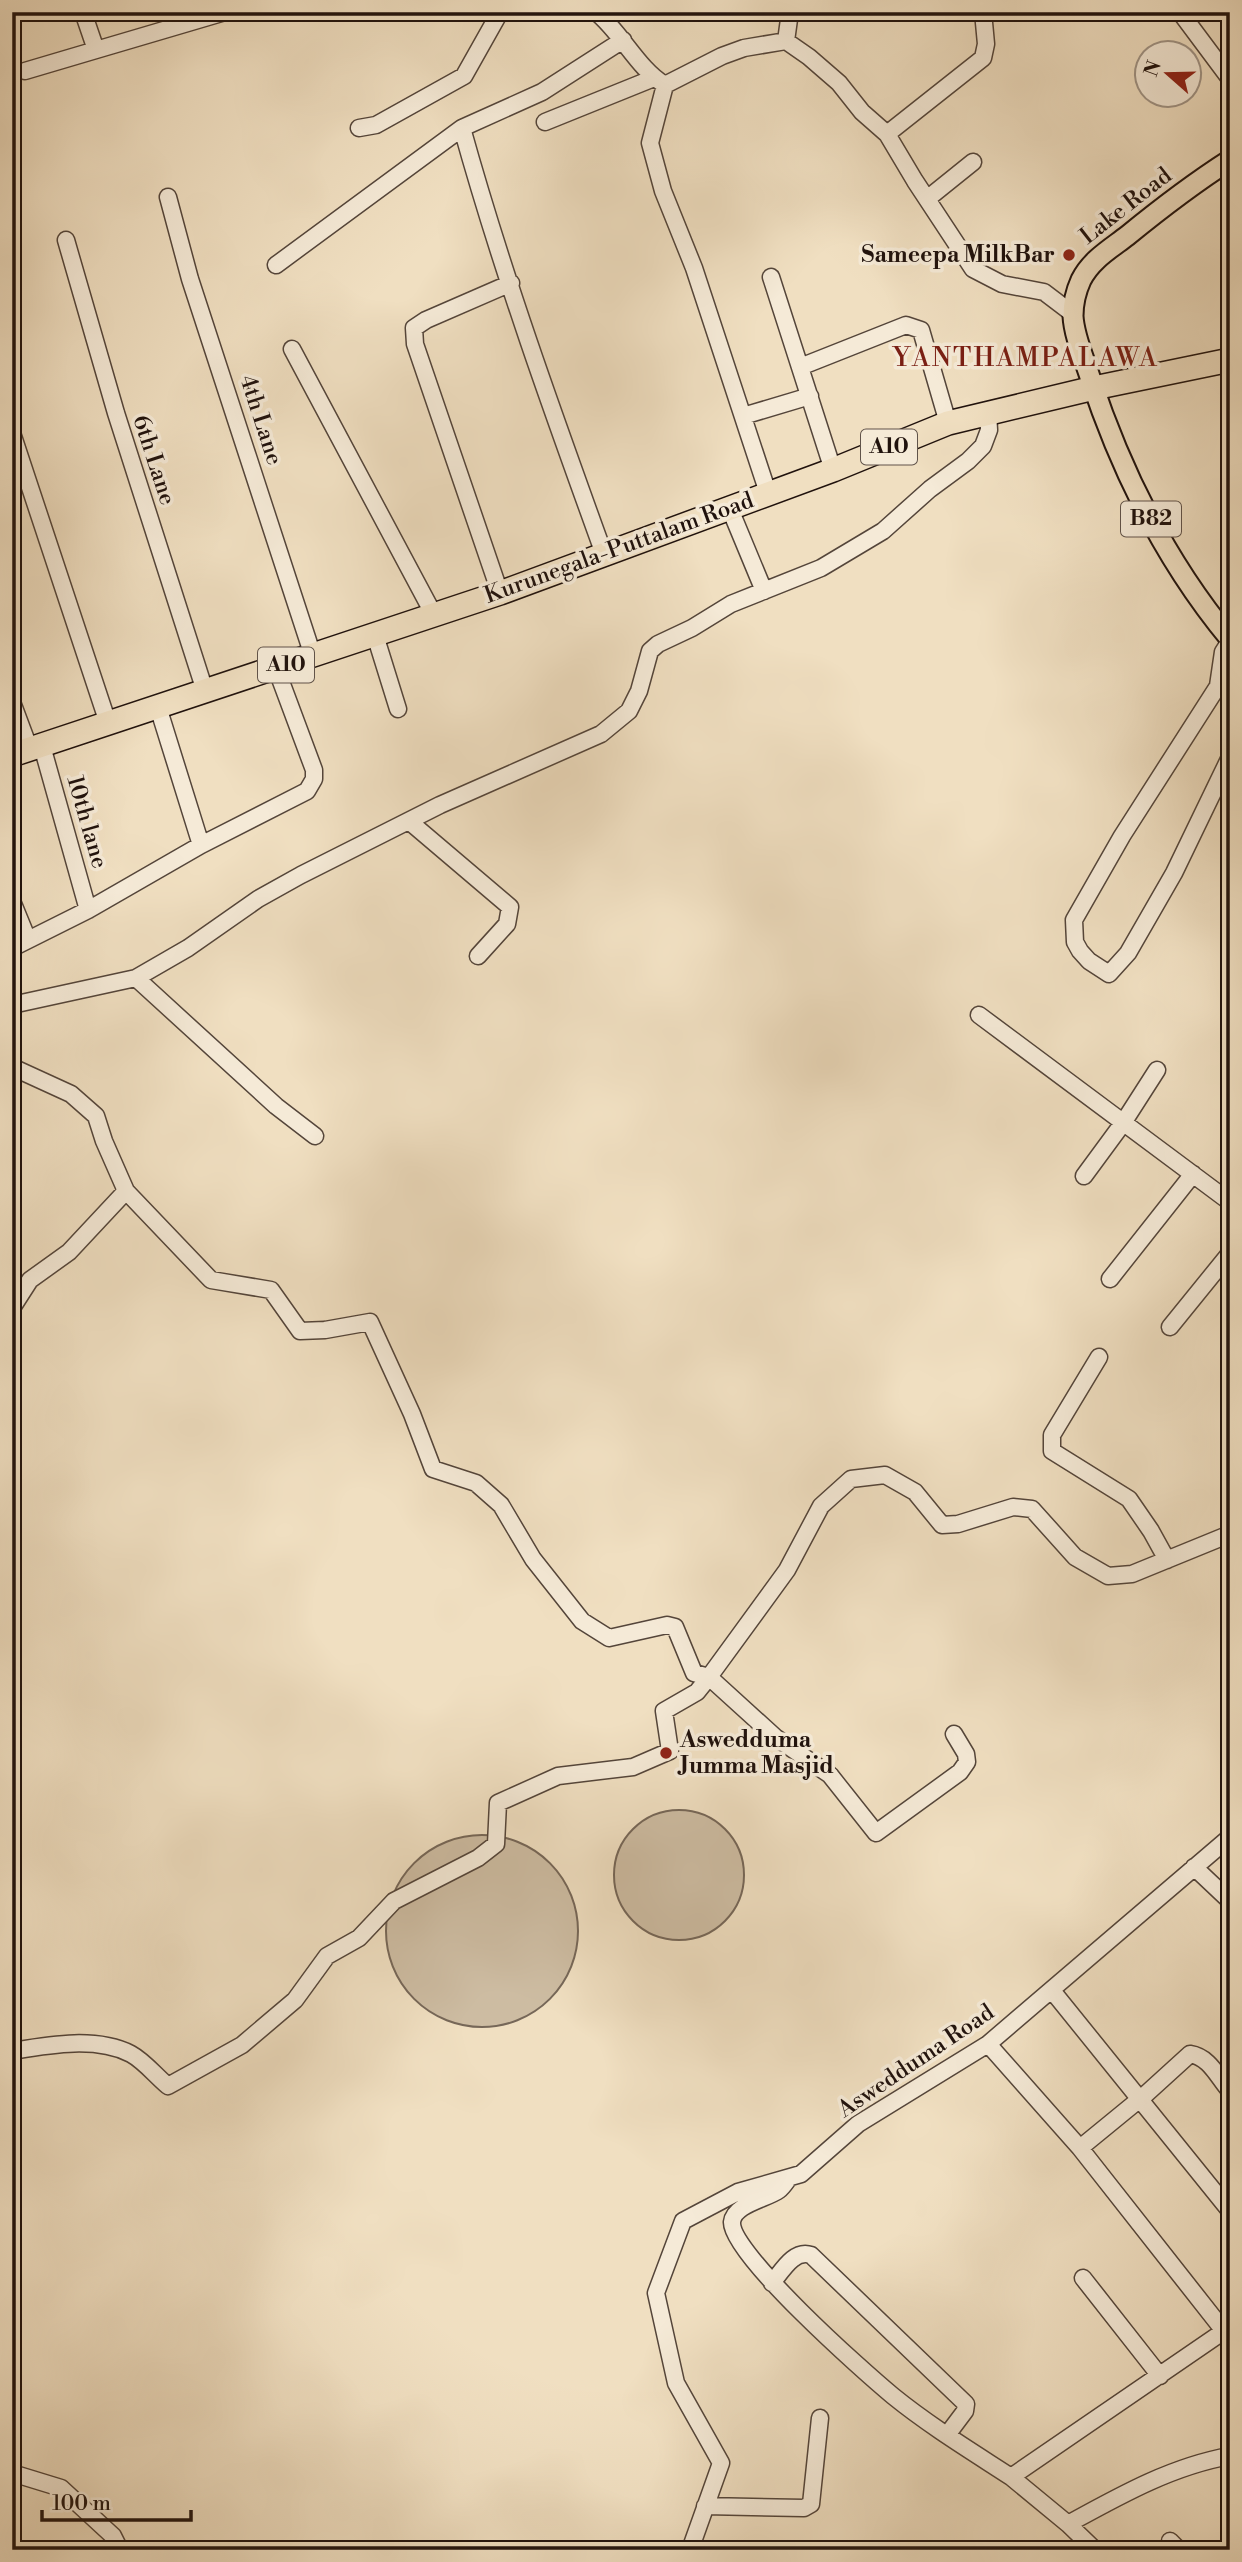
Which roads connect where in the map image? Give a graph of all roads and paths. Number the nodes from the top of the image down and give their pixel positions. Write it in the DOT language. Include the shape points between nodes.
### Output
graph roads {
  1 [pos="83,12"];
  2 [pos="225,12"];
  3 [pos="500,12"];
  4 [pos="596,12"];
  5 [pos="790,12"];
  6 [pos="983,12"];
  7 [pos="1180,12"];
  8 [pos="622,40"];
  9 [pos="786,41"];
  10 [pos="96,50"];
  11 [pos="25,71"];
  12 [pos="1230,79"];
  13 [pos="659,81"];
  14 [pos="545,122"];
  15 [pos="359,128"];
  16 [pos="462,128"];
  17 [pos="887,134"];
  18 [pos="1230,160"];
  19 [pos="973,162"];
  20 [pos="168,197"];
  21 [pos="927,199"];
  22 [pos="66,240"];
  23 [pos="276,265"];
  24 [pos="771,277"];
  25 [pos="510,283"];
  26 [pos="1073,314"];
  27 [pos="292,349"];
  28 [pos="1230,360"];
  29 [pos="800,367"];
  30 [pos="1094,388"];
  31 [pos="810,396"];
  32 [pos="988,412"];
  33 [pos="743,416"];
  34 [pos="948,423"];
  35 [pos="12,433"];
  36 [pos="833,470"];
  37 [pos="768,493"];
  38 [pos="730,509"];
  39 [pos="604,554"];
  40 [pos="764,591"];
  41 [pos="500,593"];
  42 [pos="434,615"];
  43 [pos="1228,633"];
  44 [pos="375,635"];
  45 [pos="313,656"];
  46 [pos="276,668"];
  47 [pos="205,691"];
  48 [pos="12,702"];
  49 [pos="158,706"];
  50 [pos="398,709"];
  51 [pos="108,723"];
  52 [pos="28,750"];
  53 [pos="1230,757"];
  54 [pos="410,822"];
  55 [pos="201,845"];
  56 [pos="12,901"];
  57 [pos="88,910"];
  58 [pos="28,940"];
  59 [pos="12,948"];
  60 [pos="478,956"];
  61 [pos="136,978"];
  62 [pos="12,1005"];
  63 [pos="979,1015"];
  64 [pos="12,1067"];
  65 [pos="1157,1070"];
  66 [pos="1123,1123"];
  67 [pos="315,1136"];
  68 [pos="1193,1174"];
  69 [pos="1084,1176"];
  70 [pos="126,1191"];
  71 [pos="1230,1202"];
  72 [pos="1230,1253"];
  73 [pos="1110,1279"];
  74 [pos="12,1308"];
  75 [pos="1170,1327"];
  76 [pos="1099,1357"];
  77 [pos="1230,1534"];
  78 [pos="1167,1560"];
  79 [pos="709,1677"];
  80 [pos="954,1734"];
  81 [pos="1230,1837"];
  82 [pos="1194,1867"];
  83 [pos="1230,1901"];
  84 [pos="1054,1993"];
  85 [pos="988,2044"];
  86 [pos="12,2051"];
  87 [pos="1230,2091"];
  88 [pos="1139,2100"];
  89 [pos="1080,2148"];
  90 [pos="789,2178"];
  91 [pos="1230,2211"];
  92 [pos="1083,2278"];
  93 [pos="772,2283"];
  94 [pos="1227,2334"];
  95 [pos="1160,2376"];
  96 [pos="820,2418"];
  97 [pos="947,2435"];
  98 [pos="1230,2456"];
  99 [pos="12,2473"];
  100 [pos="1011,2477"];
  101 [pos="705,2506"];
  102 [pos="1068,2524"];
  103 [pos="120,2550"];
  104 [pos="690,2550"];
  105 [pos="1095,2550"];
  1 -- 10 [label="street"];
  2 -- 10 [label="street"];
  3 -- 15 [label="street" via="464,76 376,125"];
  4 -- 8 [label="street"];
  5 -- 9 [label="street"];
  6 -- 17 [label="street" via="983,58"];
  7 -- 12 [label="street"];
  8 -- 13 [label="street"];
  8 -- 16 [label="street" via="542,92"];
  9 -- 13 [label="street" via="744,48"];
  9 -- 17 [label="street" via="839,83"];
  10 -- 11 [label="street"];
  13 -- 14 [label="street"];
  13 -- 33 [label="street" via="650,143"];
  16 -- 23 [label="street"];
  16 -- 25 [label="street"];
  17 -- 21 [label="street"];
  18 -- 26 [label="main road, Lake Road" via="1094,261 1079,286"];
  19 -- 21 [label="street"];
  20 -- 45 [label="street, 4th Lane" via="190,279"];
  21 -- 26 [label="street" via="973,269 1002,284 1044,292"];
  22 -- 47 [label="street, 6th Lane"];
  24 -- 29 [label="street"];
  25 -- 39 [label="street"];
  25 -- 41 [label="street" via="414,328 415,344"];
  26 -- 30 [label="main road, Lake Road"];
  27 -- 42 [label="street"];
  28 -- 30 [label="highway, Kurunegala-Puttalam Road / A10"];
  29 -- 31 [label="street"];
  29 -- 34 [label="street" via="906,325 921,330"];
  30 -- 32 [label="highway, Kurunegala-Puttalam Road / A10"];
  30 -- 43 [label="main road, B82" via="1147,512 1177,565"];
  31 -- 33 [label="street"];
  31 -- 36 [label="street"];
  32 -- 34 [label="highway, Kurunegala-Puttalam Road / A10"];
  32 -- 40 [label="street" via="989,430 983,446 883,531 821,568"];
  33 -- 37 [label="street"];
  34 -- 36 [label="highway, Kurunegala-Puttalam Road / A10"];
  35 -- 51 [label="street"];
  36 -- 37 [label="highway, Kurunegala-Puttalam Road / A10"];
  37 -- 38 [label="highway, Kurunegala-Puttalam Road / A10"];
  38 -- 39 [label="highway, Kurunegala-Puttalam Road / A10"];
  38 -- 40 [label="street"];
  39 -- 41 [label="highway, Kurunegala-Puttalam Road / A10"];
  40 -- 54 [label="street" via="731,604 650,651 628,712 601,734"];
  41 -- 42 [label="highway, Kurunegala-Puttalam Road / A10"];
  42 -- 44 [label="highway, Kurunegala-Puttalam Road / A10"];
  43 -- 53 [label="street" via="1218,686 1122,835 1074,920 1080,951 1109,974 1128,953 1162,895"];
  44 -- 45 [label="highway, Kurunegala-Puttalam Road / A10"];
  44 -- 50 [label="street"];
  45 -- 46 [label="highway, Kurunegala-Puttalam Road / A10"];
  46 -- 47 [label="highway, Kurunegala-Puttalam Road / A10"];
  46 -- 55 [label="street" via="314,770 313,779 307,791"];
  47 -- 49 [label="highway, Kurunegala-Puttalam Road / A10"];
  48 -- 52 [label="street, 10th lane"];
  49 -- 51 [label="highway, Kurunegala-Puttalam Road / A10"];
  49 -- 55 [label="street"];
  51 -- 52 [label="highway, Kurunegala-Puttalam Road / A10"];
  52 -- 57 [label="street, 10th lane"];
  54 -- 60 [label="street" via="510,908 507,924"];
  54 -- 61 [label="street" via="258,899"];
  55 -- 57 [label="street"];
  56 -- 58 [label="street"];
  57 -- 58 [label="street"];
  58 -- 59 [label="street"];
  61 -- 62 [label="street"];
  61 -- 67 [label="street"];
  63 -- 66 [label="street"];
  64 -- 70 [label="street" via="71,1094 96,1116"];
  65 -- 66 [label="street"];
  66 -- 68 [label="street"];
  66 -- 69 [label="street"];
  68 -- 71 [label="street"];
  68 -- 73 [label="street"];
  70 -- 74 [label="street" via="69,1252 30,1280"];
  70 -- 79 [label="street" via="211,1280 271,1290 300,1331 370,1322 433,1469 476,1483 501,1505 533,1559 582,1621 609,1638 676,1627 694,1673"];
  72 -- 75 [label="street"];
  76 -- 78 [label="street" via="1052,1435 1052,1451 1129,1499"];
  77 -- 78 [label="street"];
  78 -- 79 [label="street" via="1132,1574 1108,1576 1075,1557 1032,1510 1013,1507 942,1525 915,1492 885,1475 852,1479 821,1506 787,1570"];
  79 -- 80 [label="street" via="775,1737 830,1774 876,1833 960,1772 966,1754"];
  79 -- 86 [label="street" via="697,1692 664,1712 670,1751 633,1767 558,1776 498,1803 496,1844 394,1901 359,1938 327,1956 295,2000 242,2045 168,2086 131,2054 96,2044"];
  81 -- 82 [label="street, Aswedduma Road"];
  82 -- 83 [label="street"];
  82 -- 85 [label="street, Aswedduma Road"];
  84 -- 88 [label="street"];
  85 -- 89 [label="street"];
  85 -- 90 [label="street, Aswedduma Road" via="858,2124 801,2174"];
  87 -- 88 [label="street" via="1212,2067 1199,2055 1190,2054"];
  88 -- 89 [label="street"];
  88 -- 91 [label="street"];
  89 -- 94 [label="street"];
  90 -- 93 [label="street" via="780,2189 733,2217 738,2241"];
  90 -- 101 [label="street, Aswedduma Road" via="738,2192 683,2221 656,2293 676,2382 721,2463"];
  92 -- 95 [label="street"];
  93 -- 97 [label="street" via="892,2395"];
  93 -- 97 [label="street" via="798,2255 811,2256 965,2404 965,2411"];
  94 -- 95 [label="street"];
  95 -- 100 [label="street"];
  96 -- 101 [label="street" via="811,2504 804,2508"];
  97 -- 100 [label="street"];
  98 -- 102 [label="street" via="1168,2473"];
  99 -- 103 [label="street" via="61,2488 113,2536"];
  100 -- 102 [label="street"];
  101 -- 104 [label="street, Aswedduma Road"];
  102 -- 105 [label="street"];
}
